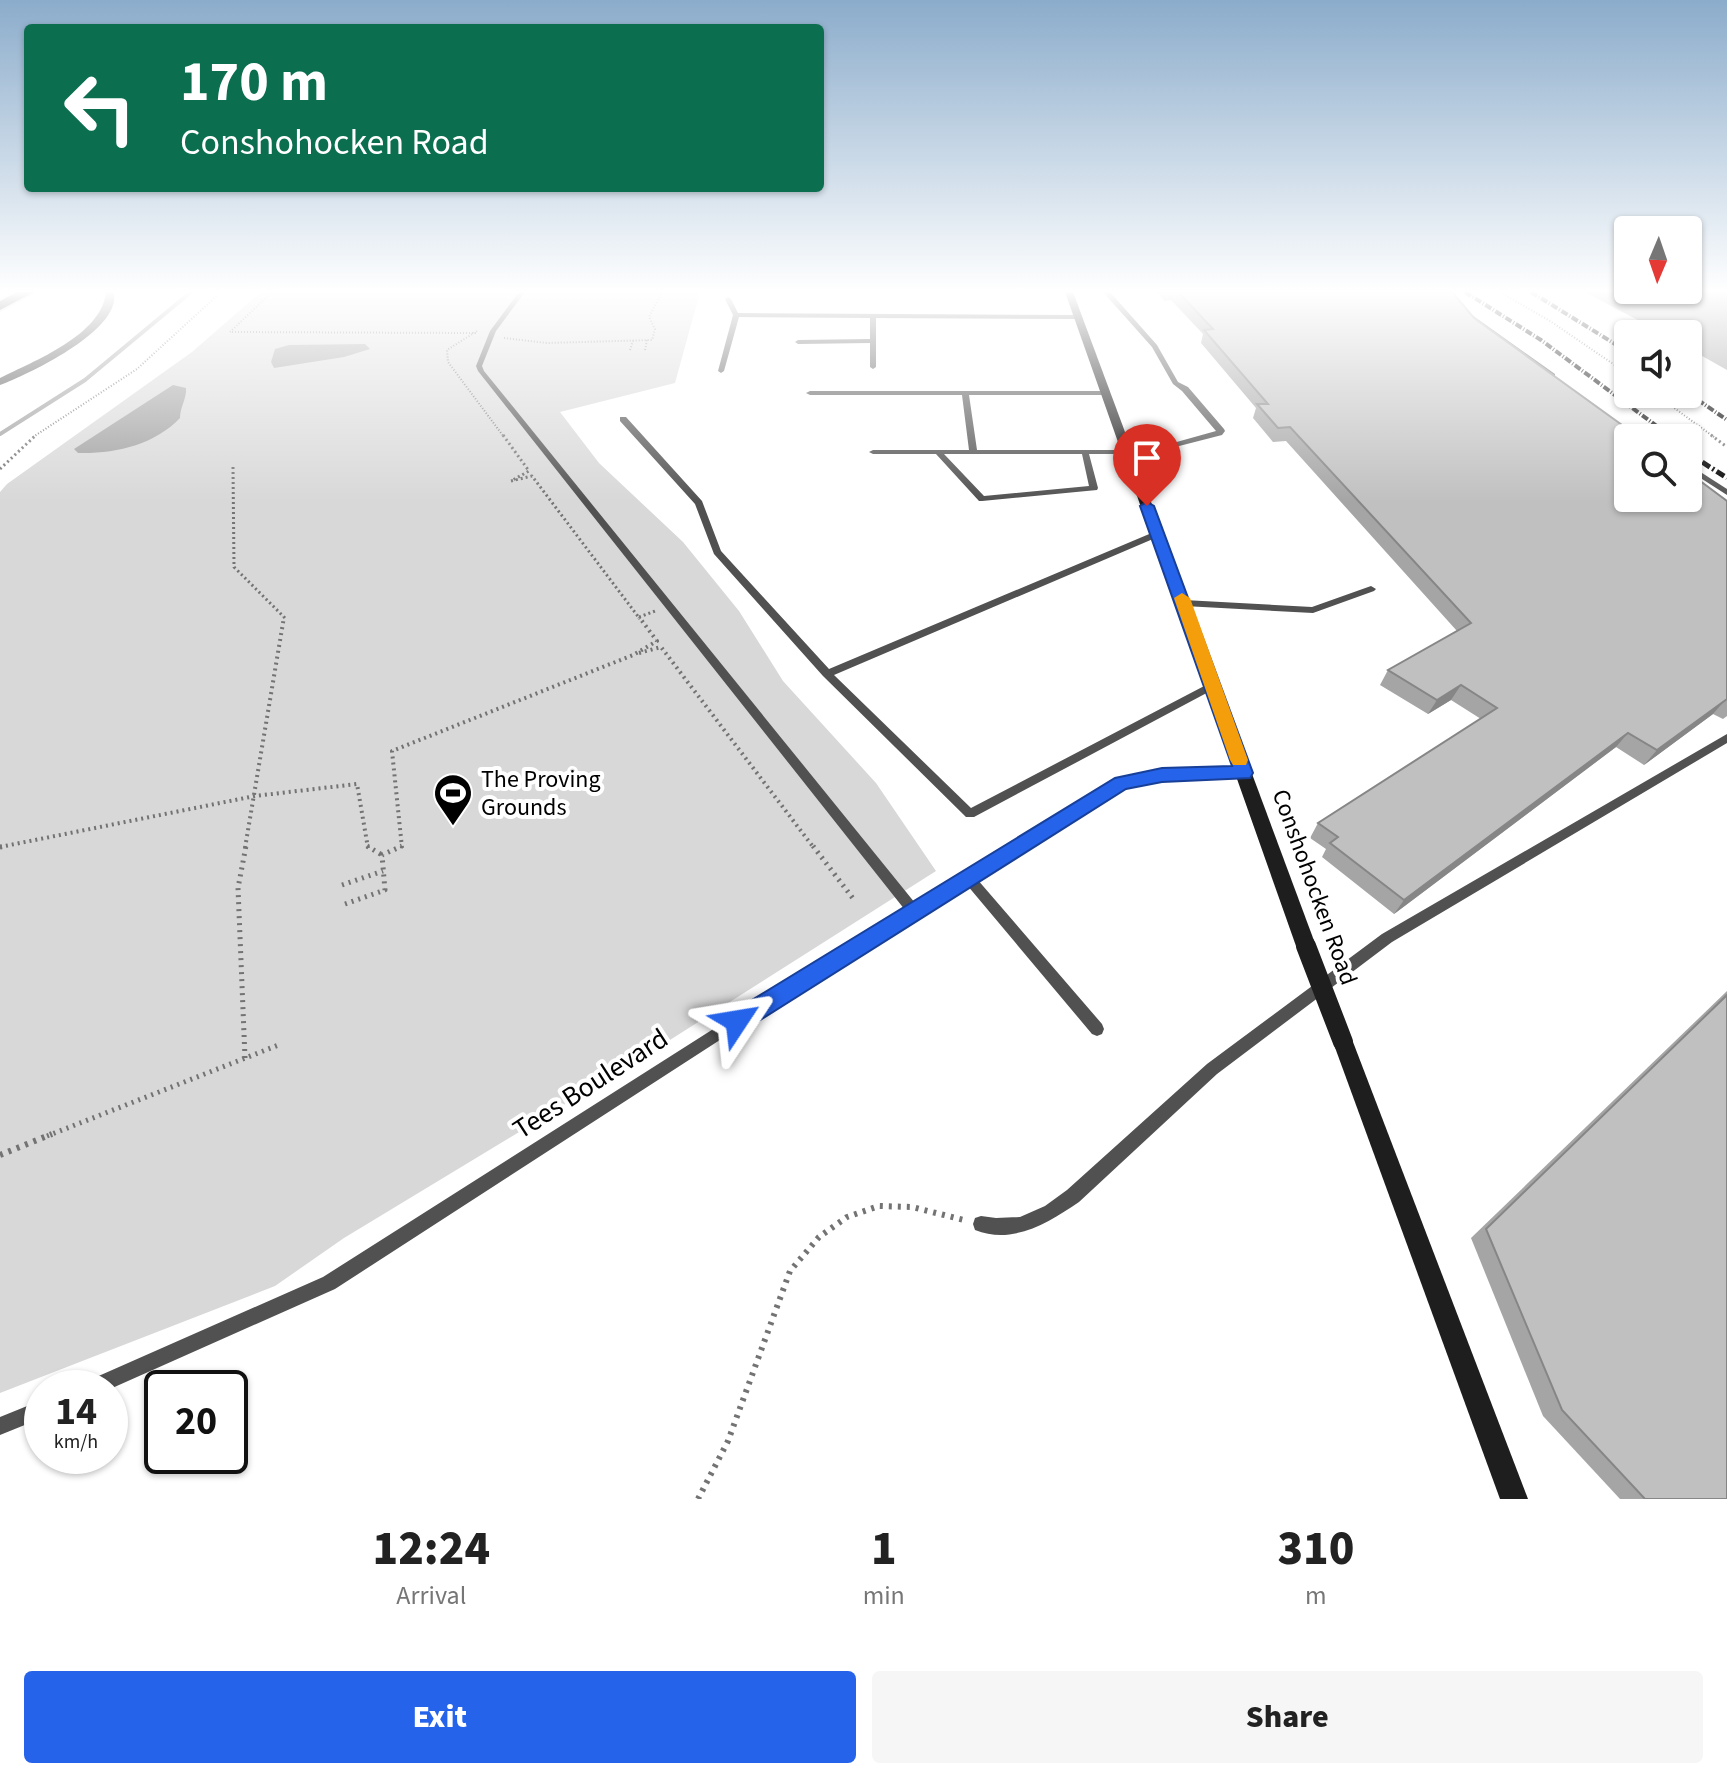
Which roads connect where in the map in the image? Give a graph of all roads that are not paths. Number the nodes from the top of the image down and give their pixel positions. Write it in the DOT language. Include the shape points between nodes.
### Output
graph roads {
  1 [pos="36,362"];
  2 [pos="481,362"];
  3 [pos="723,362"];
  4 [pos="873,362"];
  5 [pos="1095,362"];
  6 [pos="1165,362"];
  7 [pos="1534,362"];
  8 [pos="873,367"];
  9 [pos="721,371"];
  10 [pos="1557,379"];
  11 [pos="0,382"];
  12 [pos="810,393"];
  13 [pos="965,393"];
  14 [pos="1106,393"];
  15 [pos="623,419"];
  16 [pos="873,452"];
  17 [pos="938,452"];
  18 [pos="973,452"];
  19 [pos="1085,452"];
  20 [pos="1127,452"];
  21 [pos="1702,476"];
  22 [pos="1727,493"];
  23 [pos="1157,534"];
  24 [pos="1371,589"];
  25 [pos="1184,603"];
  26 [pos="827,674"];
  27 [pos="1212,686"];
  28 [pos="1727,738"];
  29 [pos="1244,773"];
  30 [pos="967,876"];
  31 [pos="913,910"];
  32 [pos="1097,1029"];
  33 [pos="981,1224"];
  34 [pos="128,1372"];
  35 [pos="24,1416"];
  36 [pos="0,1426"];
  37 [pos="1514,1499"];
  1 -- 11 [label="street"];
  2 -- 31 [label="lane" via="481,371"];
  3 -- 9 [label="lane"];
  4 -- 8 [label="lane"];
  5 -- 14 [label="main road, Conshohocken Road"];
  6 -- 20 [label="lane" via="1175,383 1221,431 1155,450"];
  7 -- 10 [label="lane"];
  12 -- 13 [label="lane"];
  13 -- 14 [label="lane"];
  13 -- 18 [label="lane"];
  14 -- 20 [label="main road, Conshohocken Road"];
  15 -- 26 [label="lane" via="699,503 717,552"];
  16 -- 17 [label="lane"];
  17 -- 18 [label="lane"];
  17 -- 19 [label="lane" via="982,499 1094,488"];
  18 -- 19 [label="lane"];
  19 -- 20 [label="lane"];
  20 -- 23 [label="main road, Conshohocken Road"];
  21 -- 22 [label="lane"];
  23 -- 25 [label="main road, Conshohocken Road"];
  23 -- 26 [label="lane"];
  24 -- 25 [label="lane" via="1313,610"];
  25 -- 27 [label="main road, Conshohocken Road"];
  26 -- 27 [label="lane" via="970,814"];
  27 -- 29 [label="main road, Conshohocken Road"];
  28 -- 33 [label="lane" via="1387,938 1212,1069 1049,1213 1026,1226"];
  29 -- 30 [label="lane, Tees Boulevard" via="1162,775 1121,783"];
  29 -- 37 [label="main road, Conshohocken Road, bridge"];
  30 -- 31 [label="lane, Tees Boulevard"];
  30 -- 32 [label="lane"];
  31 -- 34 [label="lane, Tees Boulevard" via="329,1283"];
  35 -- 36 [label="lane"];
}
